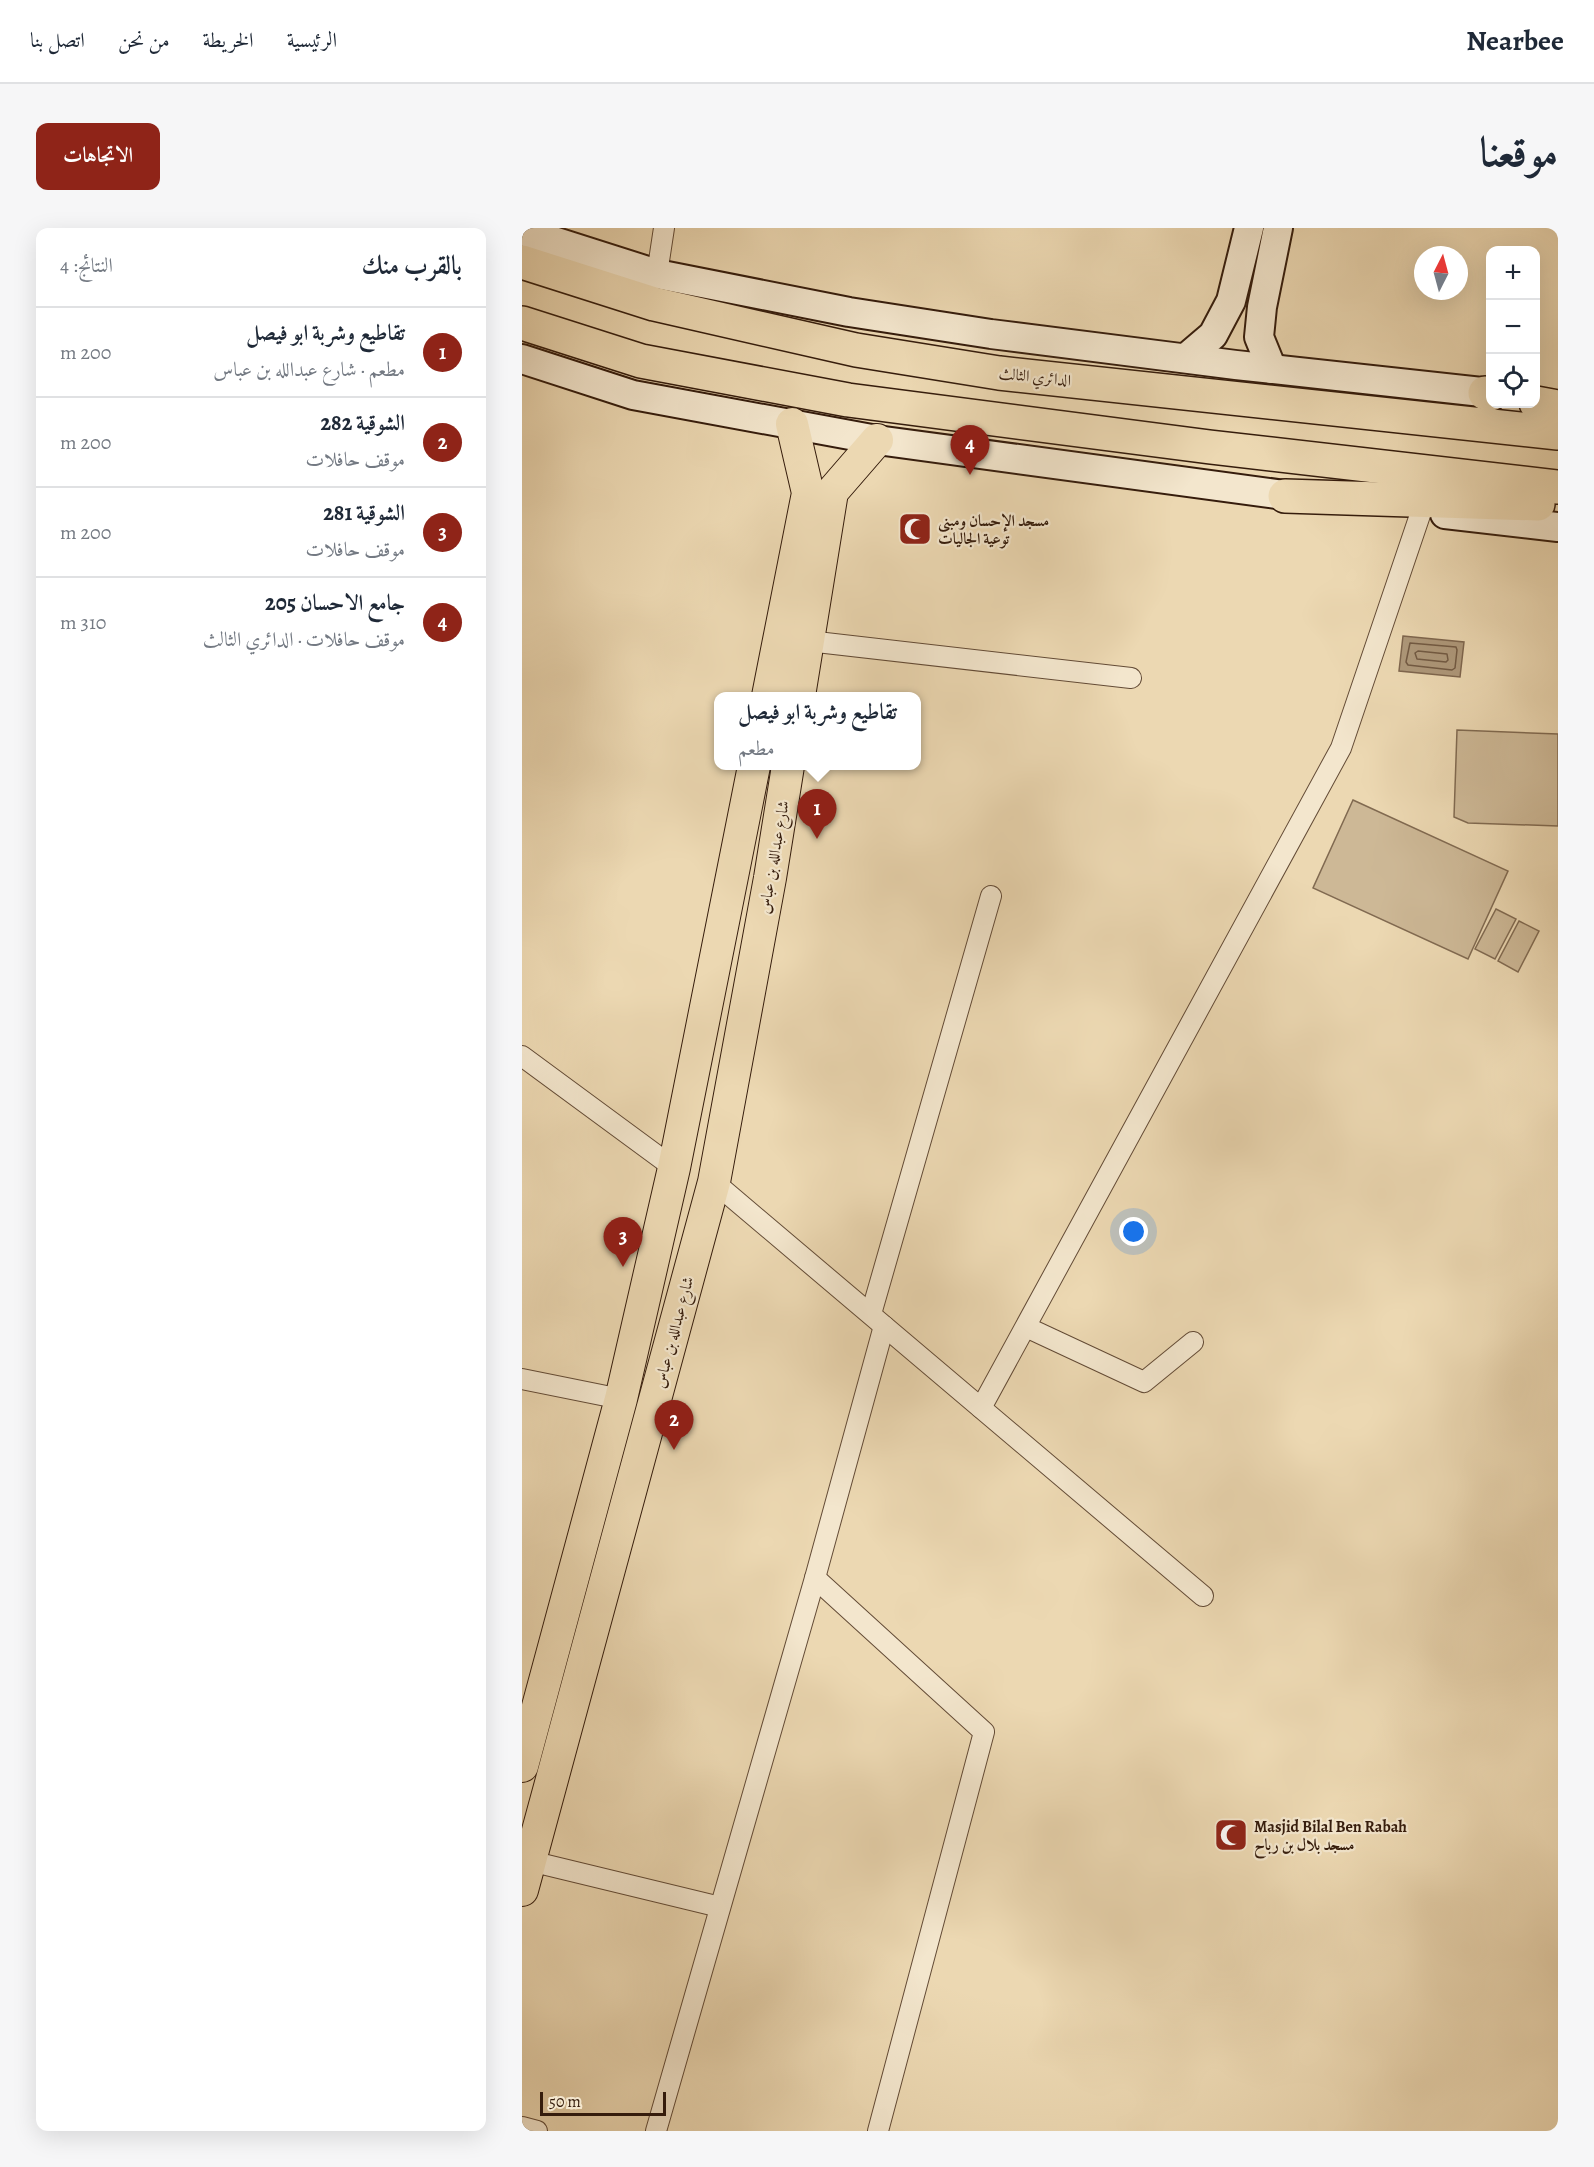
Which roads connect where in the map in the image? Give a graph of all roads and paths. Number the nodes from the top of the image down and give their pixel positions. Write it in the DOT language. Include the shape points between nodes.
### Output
graph roads {
  1 [pos="664,228"];
  2 [pos="1249,228"];
  3 [pos="1278,228"];
  4 [pos="522,231"];
  5 [pos="522,262"];
  6 [pos="657,274"];
  7 [pos="522,323"];
  8 [pos="1186,358"];
  9 [pos="522,359"];
  10 [pos="1272,369"];
  11 [pos="1486,393"];
  12 [pos="1540,398"];
  13 [pos="1558,400"];
  14 [pos="1540,404"];
  15 [pos="1558,407"];
  16 [pos="792,424"];
  17 [pos="1558,433"];
  18 [pos="877,440"];
  19 [pos="1558,487"];
  20 [pos="1285,496"];
  21 [pos="1558,505"];
  22 [pos="1421,512"];
  23 [pos="1558,527"];
  24 [pos="808,642"];
  25 [pos="1131,678"];
  26 [pos="769,692"];
  27 [pos="800,692"];
  28 [pos="753,770"];
  29 [pos="787,770"];
  30 [pos="991,896"];
  31 [pos="522,1056"];
  32 [pos="674,1168"];
  33 [pos="714,1182"];
  34 [pos="877,1320"];
  35 [pos="1026,1327"];
  36 [pos="1193,1342"];
  37 [pos="522,1379"];
  38 [pos="621,1399"];
  39 [pos="981,1408"];
  40 [pos="815,1578"];
  41 [pos="1203,1596"];
  42 [pos="522,1766"];
  43 [pos="526,1876"];
  44 [pos="720,1907"];
  45 [pos="522,2127"];
  46 [pos="537,2131"];
  47 [pos="656,2131"];
  48 [pos="878,2131"];
  1 -- 6 [label="street"];
  2 -- 8 [label="main road" via="1231,301 1213,335"];
  3 -- 10 [label="main road" via="1259,337"];
  4 -- 6 [label="main road"];
  5 -- 17 [label="highway, الدائري الثالث" via="654,304 856,350 999,373"];
  6 -- 8 [label="main road" via="849,312"];
  7 -- 19 [label="highway" via="641,361 848,400"];
  8 -- 10 [label="main road"];
  9 -- 16 [label="main road" via="633,395"];
  10 -- 11 [label="main road"];
  12 -- 13 [label="main road"];
  14 -- 15 [label="highway"];
  16 -- 18 [label="main road"];
  16 -- 26 [label="main road" via="808,493"];
  18 -- 20 [label="main road"];
  18 -- 24 [label="main road" via="832,492"];
  20 -- 21 [label="highway"];
  20 -- 22 [label="main road"];
  22 -- 23 [label="main road"];
  22 -- 35 [label="street" via="1341,748"];
  24 -- 25 [label="street"];
  24 -- 27 [label="main road"];
  28 -- 32 [label="main road, شارع عبدالله بن عباس"];
  29 -- 33 [label="main road, شارع عبدالله بن عباس"];
  30 -- 34 [label="street"];
  31 -- 32 [label="street"];
  32 -- 38 [label="main road, شارع عبدالله بن عباس"];
  33 -- 34 [label="street"];
  33 -- 43 [label="main road, شارع عبدالله بن عباس"];
  34 -- 39 [label="street"];
  34 -- 40 [label="street"];
  35 -- 36 [label="street" via="1143,1382"];
  35 -- 39 [label="street"];
  37 -- 38 [label="street"];
  38 -- 42 [label="main road, شارع عبدالله بن عباس"];
  39 -- 41 [label="street"];
  40 -- 44 [label="street"];
  40 -- 48 [label="street" via="984,1732"];
  43 -- 44 [label="street"];
  44 -- 47 [label="street"];
  45 -- 46 [label="street"];
}
